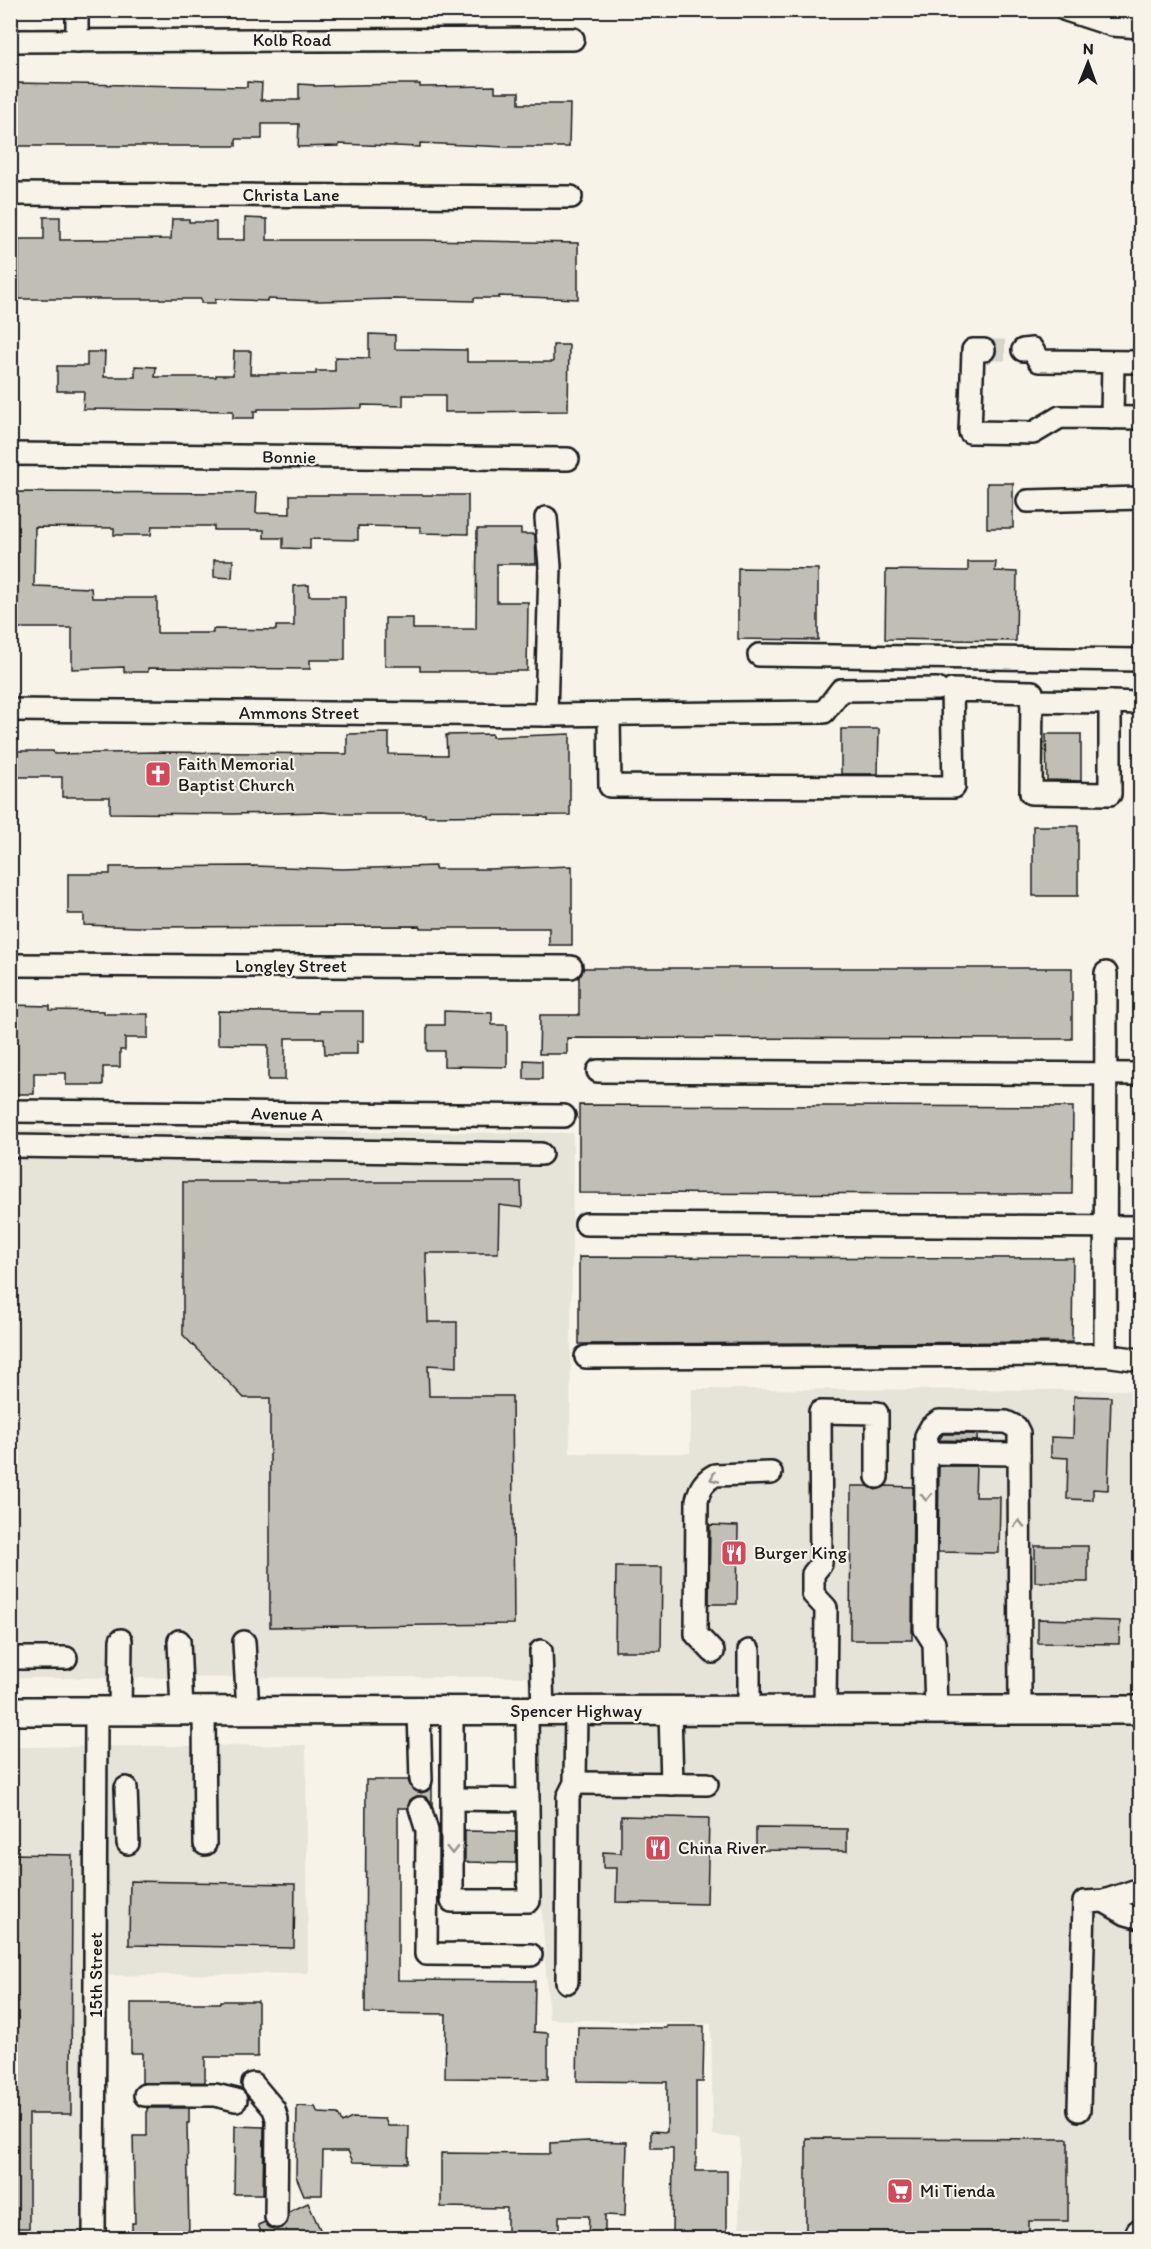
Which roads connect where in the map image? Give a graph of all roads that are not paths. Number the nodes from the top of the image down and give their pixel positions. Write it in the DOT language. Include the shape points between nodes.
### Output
graph roads {
  1 [pos="77,10"];
  2 [pos="1066,10"];
  3 [pos="1140,27"];
  4 [pos="573,39"];
  5 [pos="10,41"];
  6 [pos="77,41"];
  7 [pos="10,194"];
  8 [pos="571,197"];
  9 [pos="984,350"];
  10 [pos="1023,350"];
  11 [pos="1113,362"];
  12 [pos="1140,362"];
  13 [pos="1112,418"];
  14 [pos="1140,418"];
  15 [pos="10,454"];
  16 [pos="568,459"];
  17 [pos="1140,498"];
  18 [pos="1028,501"];
  19 [pos="546,518"];
  20 [pos="759,655"];
  21 [pos="1140,660"];
  22 [pos="938,689"];
  23 [pos="1031,701"];
  24 [pos="1110,702"];
  25 [pos="1140,703"];
  26 [pos="10,710"];
  27 [pos="546,715"];
  28 [pos="598,715"];
  29 [pos="10,964"];
  30 [pos="571,967"];
  31 [pos="1106,974"];
  32 [pos="598,1071"];
  33 [pos="1106,1074"];
  34 [pos="1140,1074"];
  35 [pos="10,1111"];
  36 [pos="564,1116"];
  37 [pos="10,1146"];
  38 [pos="541,1154"];
  39 [pos="585,1224"];
  40 [pos="1106,1227"];
  41 [pos="1140,1227"];
  42 [pos="1106,1355"];
  43 [pos="586,1357"];
  44 [pos="1140,1360"];
  45 [pos="926,1453"];
  46 [pos="1019,1454"];
  47 [pos="771,1473"];
  48 [pos="877,1477"];
  49 [pos="121,1640"];
  50 [pos="179,1641"];
  51 [pos="244,1642"];
  52 [pos="541,1651"];
  53 [pos="749,1651"];
  54 [pos="713,1652"];
  55 [pos="10,1658"];
  56 [pos="66,1658"];
  57 [pos="576,1710"];
  58 [pos="749,1710"];
  59 [pos="825,1710"];
  60 [pos="936,1710"];
  61 [pos="1020,1710"];
  62 [pos="1140,1710"];
  63 [pos="10,1711"];
  64 [pos="108,1711"];
  65 [pos="193,1711"];
  66 [pos="248,1711"];
  67 [pos="419,1711"];
  68 [pos="452,1711"];
  69 [pos="535,1711"];
  70 [pos="670,1711"];
  71 [pos="421,1780"];
  72 [pos="576,1783"];
  73 [pos="672,1784"];
  74 [pos="707,1784"];
  75 [pos="126,1788"];
  76 [pos="452,1799"];
  77 [pos="528,1800"];
  78 [pos="420,1808"];
  79 [pos="128,1843"];
  80 [pos="205,1844"];
  81 [pos="1140,1889"];
  82 [pos="1104,1901"];
  83 [pos="1140,1918"];
  84 [pos="531,1954"];
  85 [pos="567,1982"];
  86 [pos="253,2084"];
  87 [pos="145,2095"];
  88 [pos="236,2100"];
  89 [pos="1079,2110"];
  90 [pos="276,2217"];
  91 [pos="1140,2233"];
  92 [pos="94,2238"];
  93 [pos="1139,2238"];
  1 -- 6 [label="street"];
  2 -- 3 [label="street" via="1112,25"];
  4 -- 6 [label="street, Kolb Road"];
  5 -- 6 [label="street, Kolb Road"];
  7 -- 8 [label="street, Christa Lane"];
  9 -- 13 [label="street" via="973,350 970,432 1033,433 1060,417"];
  10 -- 11 [label="street" via="1032,350 1039,361"];
  11 -- 12 [label="street"];
  11 -- 13 [label="street"];
  13 -- 14 [label="street"];
  15 -- 16 [label="street, Bonnie"];
  17 -- 18 [label="street"];
  19 -- 27 [label="street" via="550,567"];
  20 -- 21 [label="street"];
  22 -- 28 [label="street, Ammons Street" via="841,690 824,712"];
  23 -- 24 [label="street"];
  23 -- 24 [label="street" via="1031,793 1110,794"];
  23 -- 28 [label="street" via="1032,692 952,690 954,787 610,786"];
  24 -- 25 [label="street"];
  26 -- 27 [label="street, Ammons Street"];
  27 -- 28 [label="street, Ammons Street"];
  29 -- 30 [label="street, Longley Street"];
  31 -- 33 [label="street"];
  32 -- 33 [label="street"];
  33 -- 34 [label="street"];
  33 -- 40 [label="street"];
  35 -- 36 [label="street, Avenue A"];
  37 -- 38 [label="street"];
  39 -- 40 [label="street"];
  40 -- 41 [label="street"];
  40 -- 42 [label="street"];
  42 -- 43 [label="street"];
  42 -- 44 [label="street"];
  45 -- 46 [label="street"];
  45 -- 46 [label="street" via="926,1436 939,1421 1006,1422 1019,1433"];
  45 -- 60 [label="street, one-way" via="925,1629 934,1643"];
  61 -- 46 [label="street, one-way"];
  47 -- 54 [label="street, one-way" via="715,1475 707,1479 697,1500 696,1634"];
  48 -- 59 [label="street" via="878,1413 820,1412 821,1564 813,1574 813,1594 826,1608"];
  49 -- 64 [label="street, 15th Street"];
  50 -- 65 [label="street"];
  51 -- 66 [label="street"];
  52 -- 69 [label="street"];
  53 -- 58 [label="street"];
  55 -- 56 [label="street"];
  57 -- 69 [label="main road, Spencer Highway"];
  57 -- 70 [label="main road, Spencer Highway"];
  57 -- 72 [label="street"];
  58 -- 59 [label="main road, Spencer Highway"];
  58 -- 70 [label="main road, Spencer Highway"];
  59 -- 60 [label="main road, Spencer Highway"];
  60 -- 61 [label="main road, Spencer Highway"];
  61 -- 62 [label="main road, Spencer Highway"];
  63 -- 64 [label="main road, Spencer Highway"];
  64 -- 65 [label="main road, Spencer Highway"];
  64 -- 92 [label="street, 15th Street"];
  65 -- 66 [label="main road, Spencer Highway"];
  65 -- 80 [label="street"];
  66 -- 67 [label="main road, Spencer Highway"];
  67 -- 68 [label="main road, Spencer Highway"];
  67 -- 71 [label="street"];
  68 -- 69 [label="main road, Spencer Highway"];
  68 -- 76 [label="street"];
  69 -- 77 [label="street"];
  70 -- 73 [label="street"];
  72 -- 73 [label="street"];
  72 -- 85 [label="street" via="568,1797"];
  73 -- 74 [label="street"];
  75 -- 79 [label="street"];
  76 -- 77 [label="street"];
  76 -- 77 [label="street, one-way" via="452,1901 529,1901"];
  78 -- 84 [label="street" via="426,1831 426,1954"];
  81 -- 82 [label="street"];
  82 -- 83 [label="street"];
  82 -- 89 [label="street" via="1084,1902"];
  86 -- 90 [label="street" via="274,2109 277,2120"];
  87 -- 88 [label="street" via="215,2095"];
  91 -- 93 [label="main road"];
}
